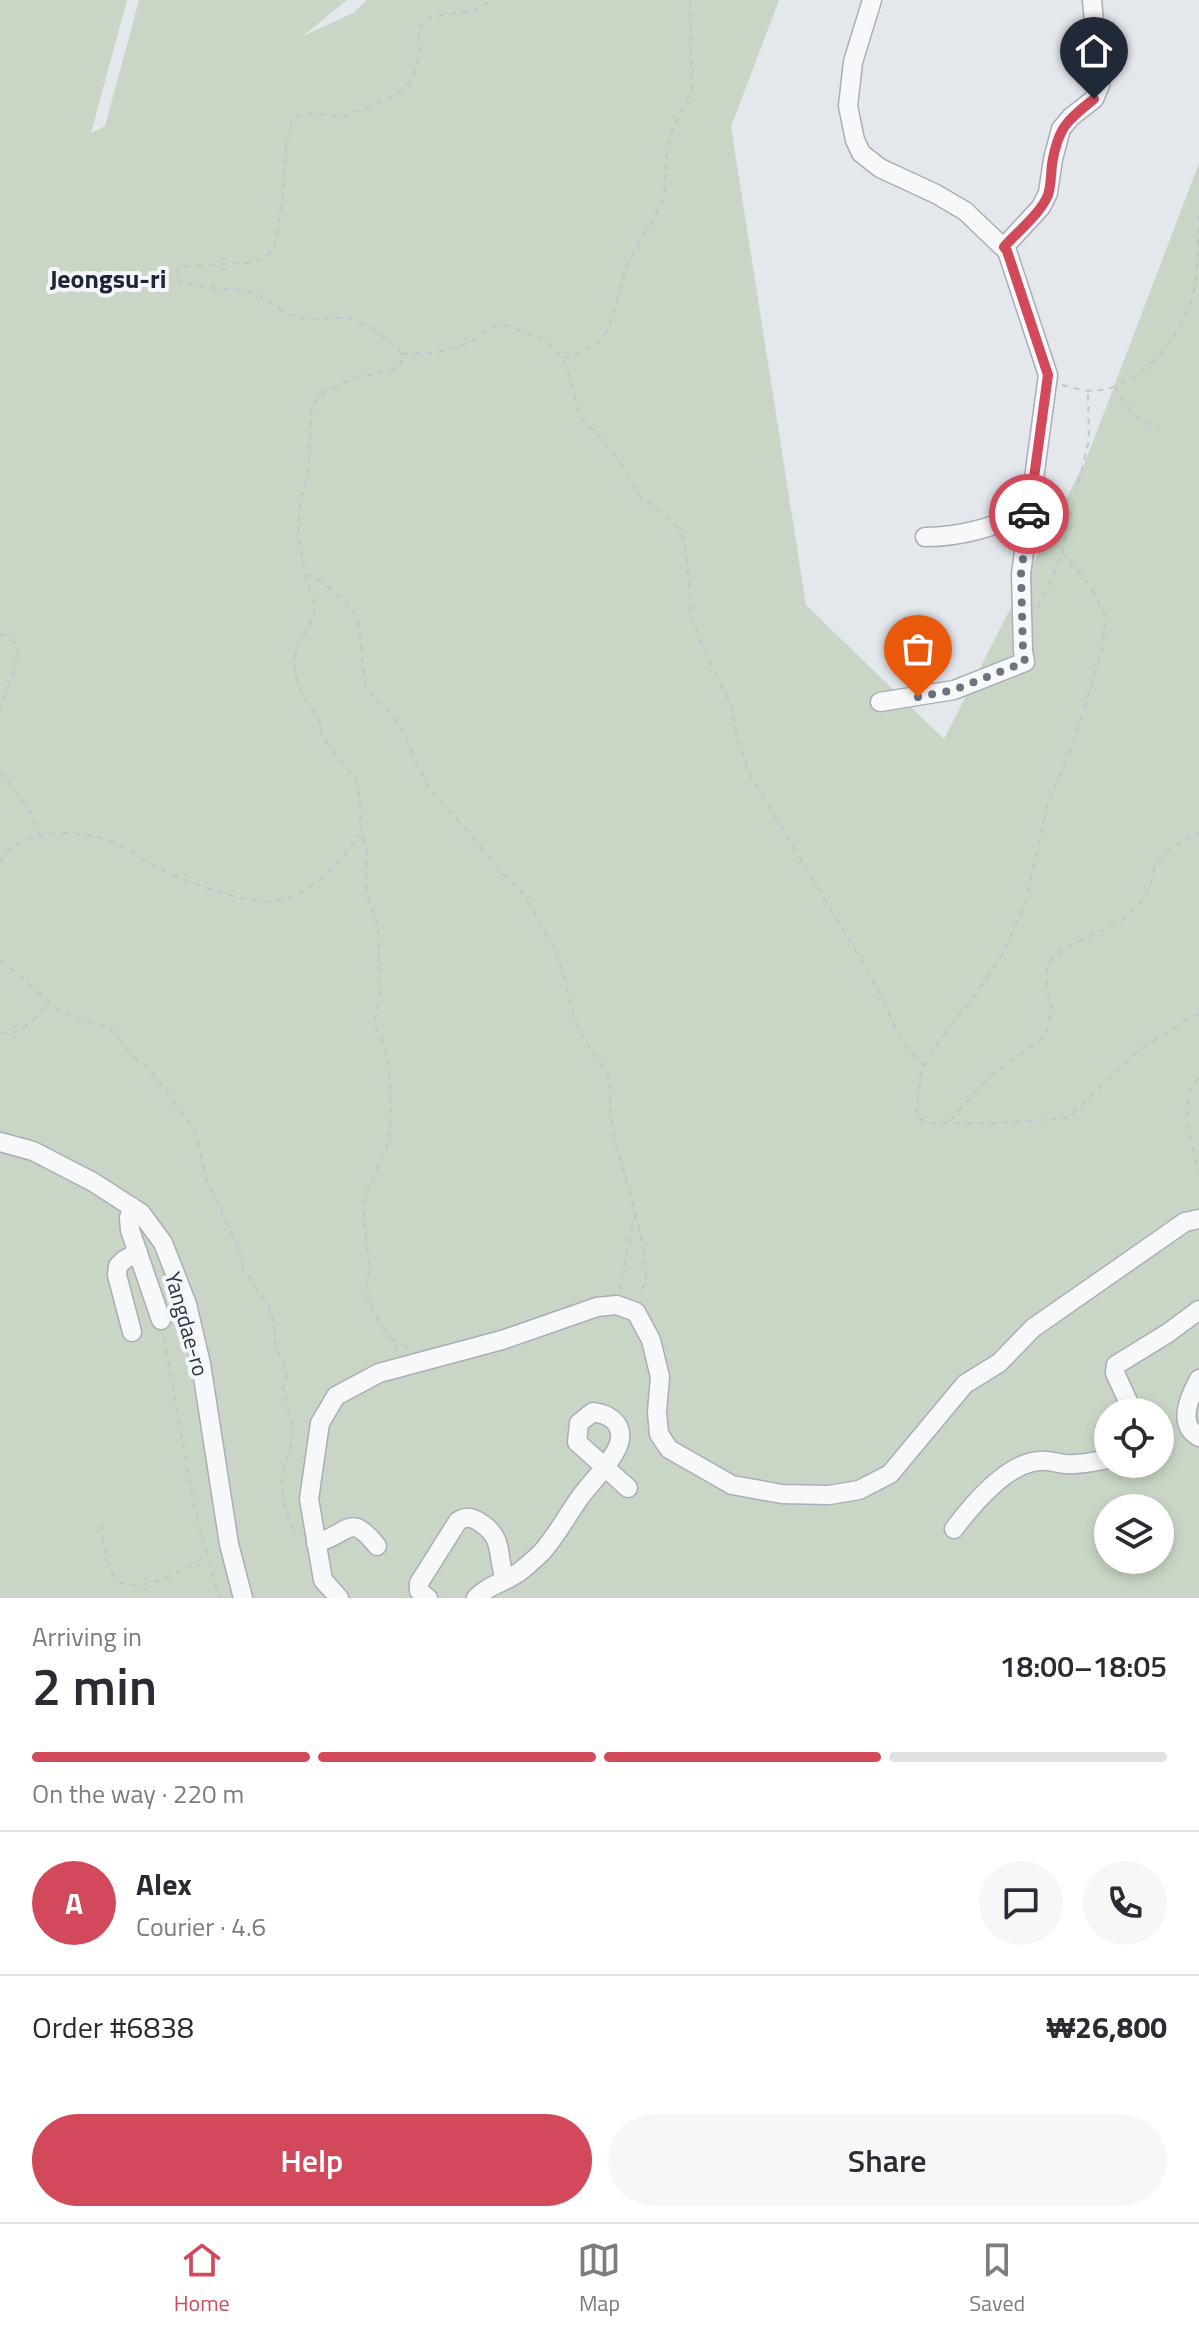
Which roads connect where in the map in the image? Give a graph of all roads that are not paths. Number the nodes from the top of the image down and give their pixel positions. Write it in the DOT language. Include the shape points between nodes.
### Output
graph roads {
  1 [pos="872,0"];
  2 [pos="1092,0"];
  3 [pos="1004,247"];
  4 [pos="1029,512"];
  5 [pos="925,537"];
  6 [pos="880,702"];
  7 [pos="0,1142"];
  8 [pos="132,1207"];
  9 [pos="1199,1219"];
  10 [pos="138,1252"];
  11 [pos="1199,1310"];
  12 [pos="1199,1379"];
  13 [pos="1127,1398"];
  14 [pos="1199,1437"];
  15 [pos="1094,1462"];
  16 [pos="628,1488"];
  17 [pos="954,1529"];
  18 [pos="316,1543"];
  19 [pos="377,1546"];
  20 [pos="505,1579"];
  21 [pos="482,1596"];
  22 [pos="243,1598"];
  23 [pos="339,1598"];
  24 [pos="428,1598"];
  1 -- 3 [label="street" via="853,62 848,106 861,153 965,211"];
  2 -- 3 [label="street" via="1100,85 1094,99 1061,129 1041,207"];
  3 -- 4 [label="street" via="1048,375"];
  4 -- 5 [label="street" via="985,530"];
  4 -- 6 [label="street" via="1021,574 1025,662 954,690"];
  7 -- 8 [label="street, Yangdae-ro" via="33,1151"];
  8 -- 10 [label="street" via="130,1230"];
  8 -- 22 [label="street, Yangdae-ro" via="163,1243 187,1304"];
  9 -- 18 [label="street" via="1185,1222 1033,1328 999,1363 965,1384 890,1474 859,1490 782,1494 732,1485 669,1449 659,1434 660,1377 651,1340 636,1312 617,1305 379,1373 336,1396 320,1423 309,1499"];
  10 -- 10 [label="street" via="118,1266 125,1334 162,1322"];
  11 -- 13 [label="street" via="1116,1365"];
  12 -- 14 [label="street" via="1185,1416"];
  15 -- 17 [label="street" via="1022,1464 976,1500"];
  16 -- 20 [label="street" via="605,1466 542,1552"];
  18 -- 19 [label="street" via="355,1526"];
  18 -- 23 [label="street" via="323,1580"];
  20 -- 21 [label="street" via="485,1588"];
  20 -- 24 [label="street" via="492,1530 465,1517 419,1583 419,1591"];
}
